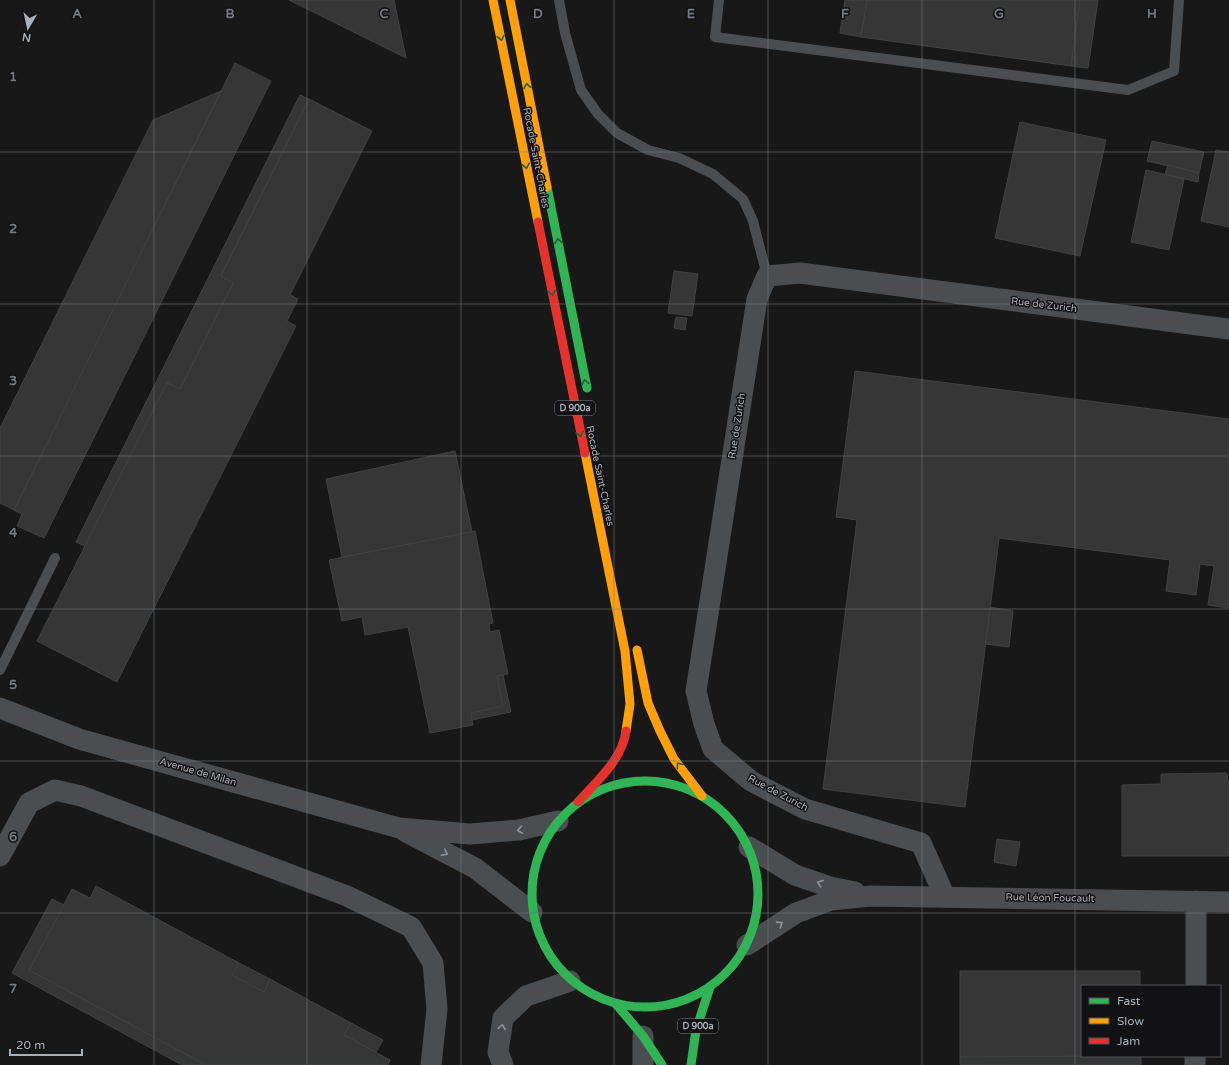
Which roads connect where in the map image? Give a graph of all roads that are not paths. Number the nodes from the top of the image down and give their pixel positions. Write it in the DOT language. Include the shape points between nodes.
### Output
graph roads {
  1 [pos="493,0"];
  2 [pos="510,0"];
  3 [pos="559,0"];
  4 [pos="719,0"];
  5 [pos="1179,0"];
  6 [pos="767,276"];
  7 [pos="1229,329"];
  8 [pos="589,400"];
  9 [pos="55,558"];
  10 [pos="636,642"];
  11 [pos="0,670"];
  12 [pos="0,708"];
  13 [pos="702,796"];
  14 [pos="578,802"];
  15 [pos="558,821"];
  16 [pos="399,828"];
  17 [pos="749,847"];
  18 [pos="0,856"];
  19 [pos="871,896"];
  20 [pos="944,896"];
  21 [pos="1196,901"];
  22 [pos="1229,902"];
  23 [pos="532,912"];
  24 [pos="747,945"];
  25 [pos="570,981"];
  26 [pos="1196,985"];
  27 [pos="710,987"];
  28 [pos="616,1004"];
  29 [pos="643,1036"];
  30 [pos="431,1065"];
  31 [pos="503,1065"];
  32 [pos="643,1065"];
  33 [pos="662,1065"];
  34 [pos="691,1065"];
  1 -- 14 [label="main road, Rocade Saint-Charles / D 900a, one-way" via="625,651 630,704 625,738 611,767"];
  8 -- 2 [label="main road, Rocade Saint-Charles / D 900a, one-way"];
  3 -- 6 [label="lane" via="565,33 581,90 598,114 617,133 648,150 679,158 713,174 743,198"];
  4 -- 5 [label="lane" via="714,37 1128,90 1174,71"];
  6 -- 7 [label="street, Rue de Zurich" via="800,273"];
  6 -- 20 [label="street, Rue de Zurich" via="757,299 696,691 704,724 713,749 751,781 805,809 921,843"];
  9 -- 11 [label="lane"];
  13 -- 10 [label="main road, one-way" via="674,759 654,717 648,703"];
  12 -- 16 [label="street, Avenue de Milan" via="79,739"];
  13 -- 14 [label="main road" via="672,784 640,781 608,787"];
  13 -- 17 [label="main road" via="729,818"];
  14 -- 15 [label="main road"];
  15 -- 16 [label="street, Avenue de Milan, one-way" via="519,830 470,834"];
  15 -- 23 [label="main road" via="540,848 532,879"];
  16 -- 23 [label="street, Avenue de Milan, one-way" via="475,868"];
  19 -- 17 [label="street, Rue Léon Foucault, one-way" via="830,887 796,874"];
  17 -- 24 [label="main road" via="758,880 757,913"];
  18 -- 30 [label="street" via="29,803 55,790 81,796 347,896 404,923 411,927 433,963 437,1009"];
  19 -- 20 [label="street, Rue Léon Foucault"];
  24 -- 19 [label="street, Rue Léon Foucault, one-way" via="796,913 831,900"];
  20 -- 21 [label="street, Rue Léon Foucault"];
  21 -- 22 [label="street, Rue Léon Foucault"];
  21 -- 26 [label="street"];
  23 -- 25 [label="main road" via="539,938 552,961"];
  24 -- 27 [label="main road" via="731,968"];
  25 -- 28 [label="main road" via="592,995"];
  31 -- 25 [label="street, one-way" via="498,1052 503,1018 526,996"];
  27 -- 28 [label="main road" via="681,1002 649,1008"];
  27 -- 34 [label="main road, D 900a" via="696,1030"];
  28 -- 29 [label="main road"];
  29 -- 32 [label="street"];
  29 -- 33 [label="main road"];
}
